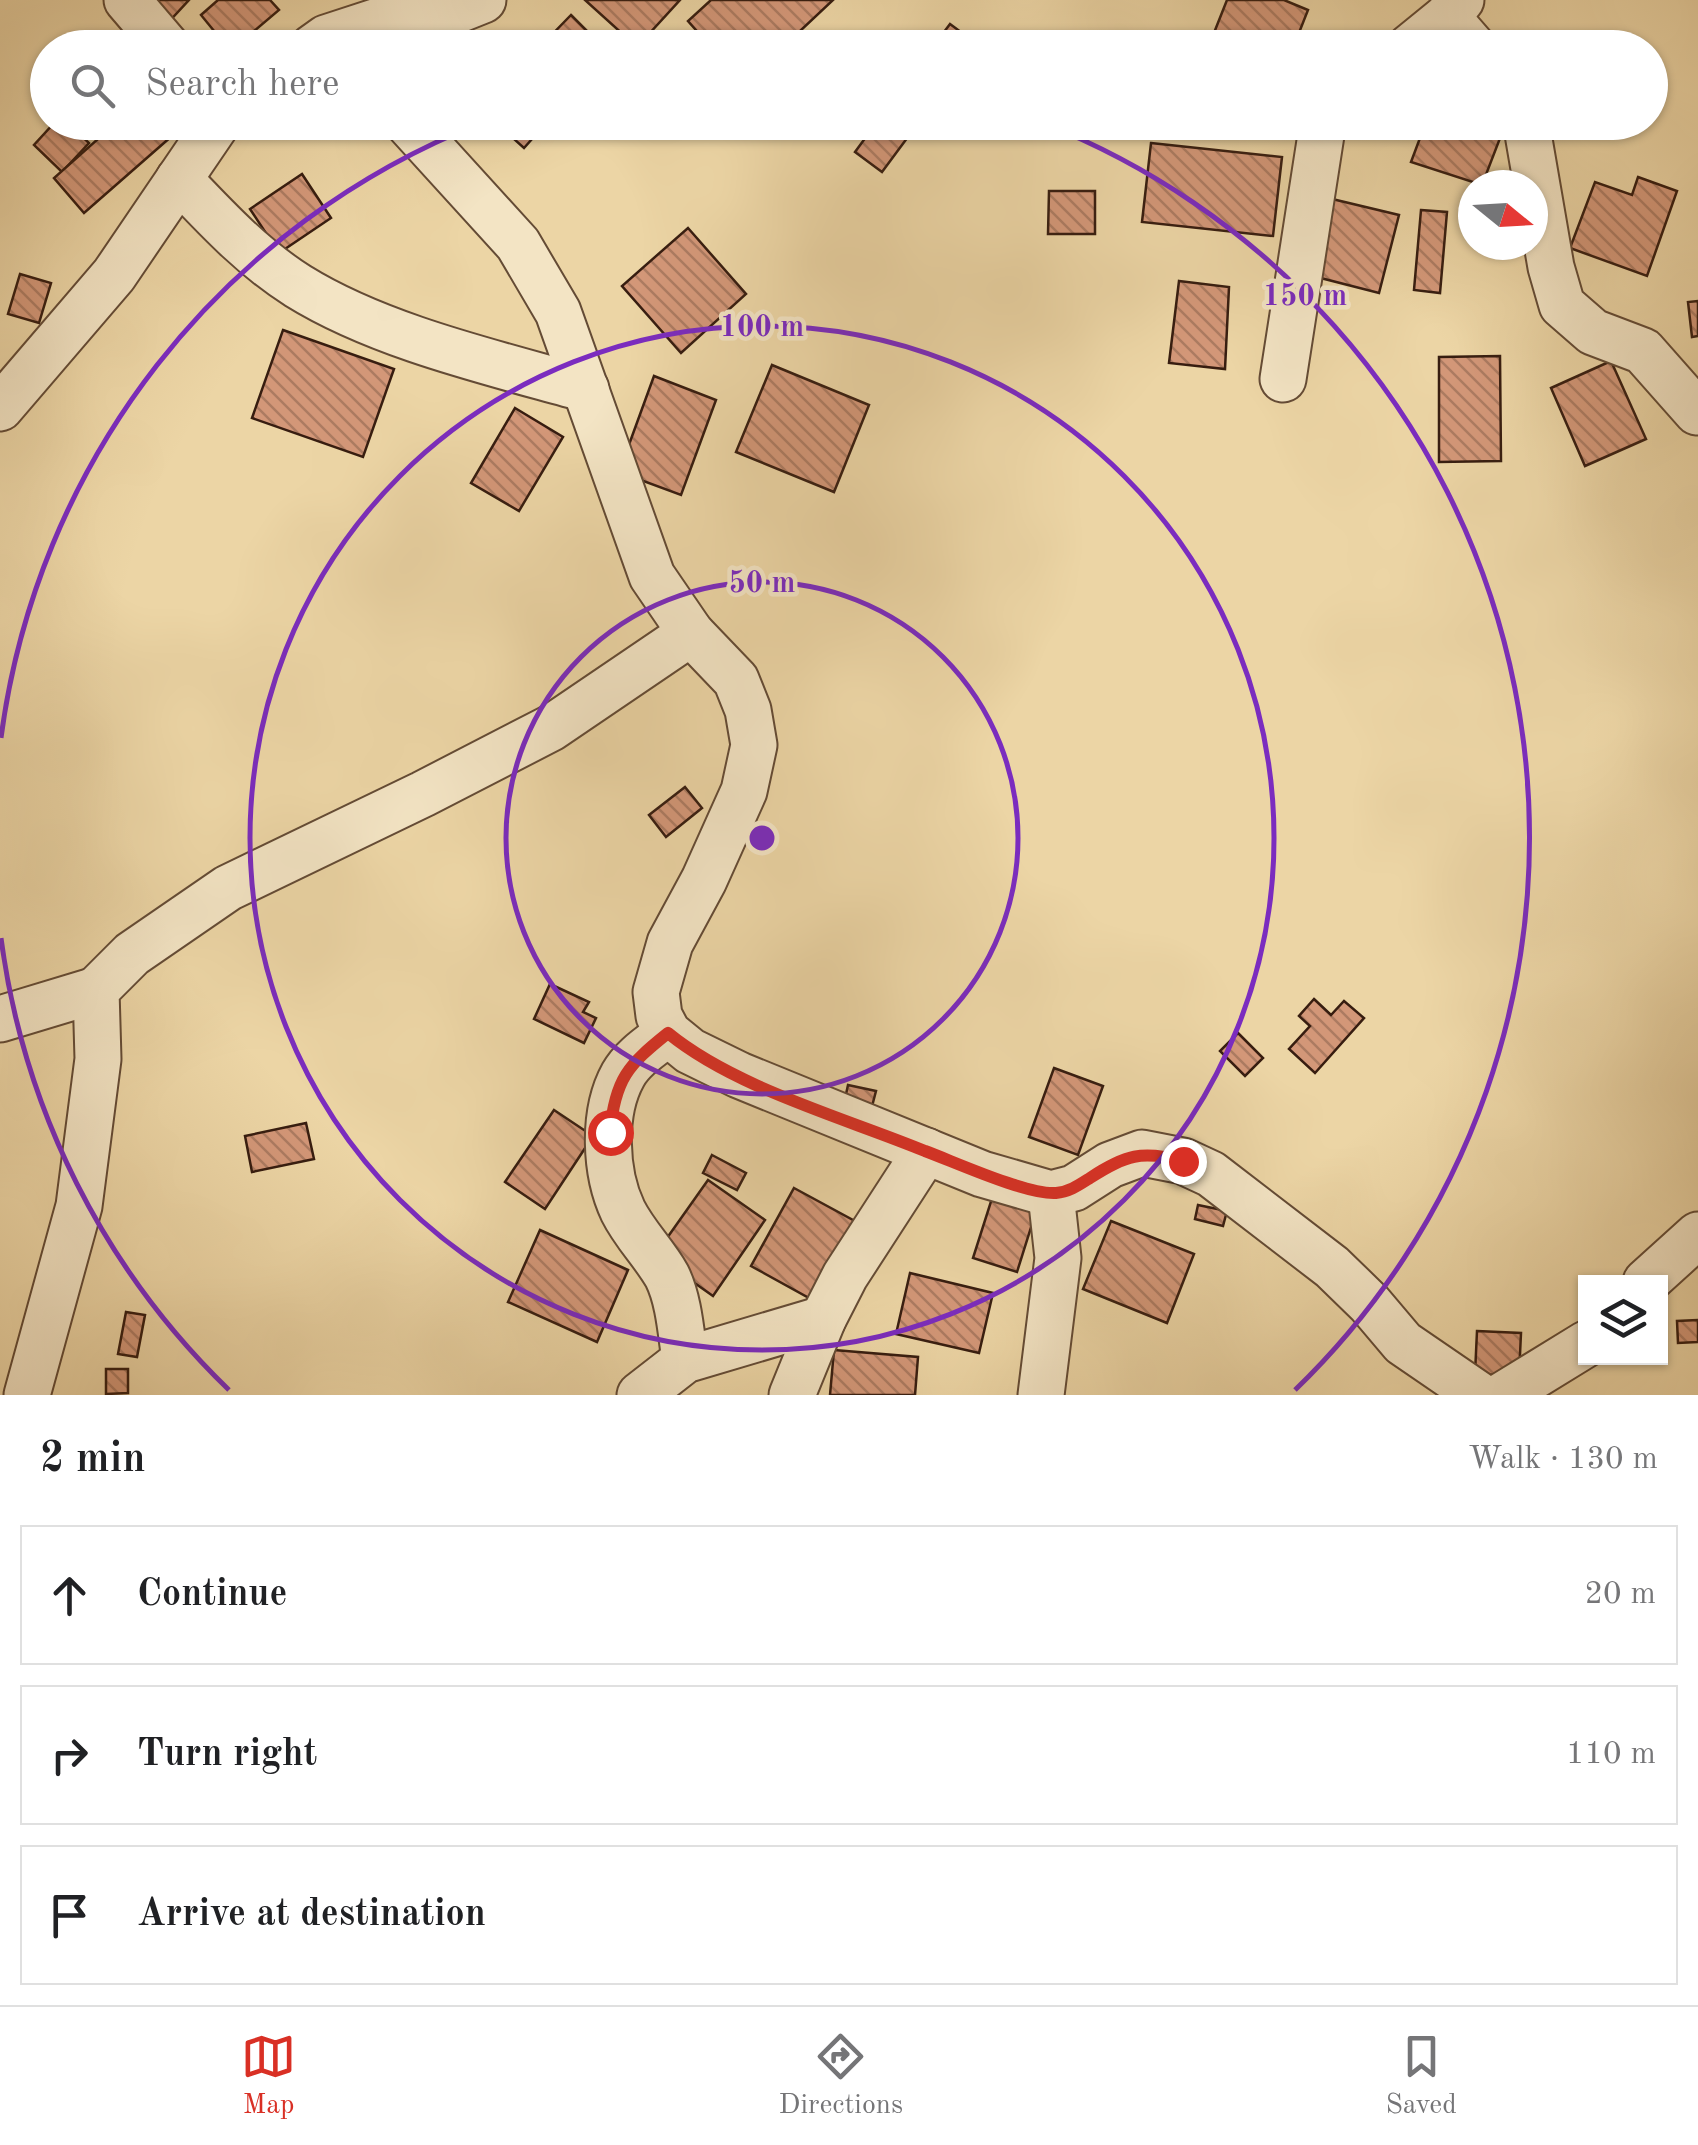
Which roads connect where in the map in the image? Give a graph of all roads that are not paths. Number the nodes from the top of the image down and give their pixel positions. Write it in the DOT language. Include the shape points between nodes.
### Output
graph roads {
  1 [pos="126,0"];
  2 [pos="484,0"];
  3 [pos="152,30"];
  4 [pos="357,30"];
  5 [pos="206,140"];
  6 [pos="424,140"];
  7 [pos="1319,140"];
  8 [pos="1529,140"];
  9 [pos="179,179"];
  10 [pos="1283,379"];
  11 [pos="586,389"];
  12 [pos="0,408"];
  13 [pos="1696,412"];
  14 [pos="691,633"];
  15 [pos="96,990"];
  16 [pos="0,1020"];
  17 [pos="668,1033"];
  18 [pos="926,1151"];
  19 [pos="1051,1194"];
  20 [pos="1698,1235"];
  21 [pos="1654,1275"];
  22 [pos="823,1319"];
  23 [pos="1578,1349"];
  24 [pos="685,1360"];
  25 [pos="27,1395"];
  26 [pos="640,1395"];
  27 [pos="792,1395"];
  28 [pos="1041,1395"];
  29 [pos="1479,1395"];
  30 [pos="1503,1395"];
  1 -- 3 [label="street"];
  2 -- 4 [label="street" via="448,14 381,20"];
  5 -- 9 [label="street"];
  6 -- 11 [label="street" via="518,244 558,312"];
  7 -- 10 [label="street"];
  8 -- 13 [label="street" via="1562,305 1593,332 1642,351"];
  9 -- 11 [label="street" via="237,241 298,286 369,322"];
  9 -- 12 [label="street" via="114,275"];
  11 -- 14 [label="street" via="652,576"];
  14 -- 15 [label="street" via="551,728 228,888 132,954"];
  14 -- 17 [label="street" via="736,680 754,745 744,792 670,942 656,992"];
  15 -- 16 [label="street"];
  15 -- 25 [label="street" via="98,1059 79,1206"];
  17 -- 18 [label="street" via="739,1076"];
  17 -- 24 [label="street" via="624,1074 613,1106 609,1161 624,1214 668,1278"];
  18 -- 19 [label="street"];
  18 -- 22 [label="street"];
  19 -- 28 [label="street" via="1057,1269"];
  19 -- 29 [label="street" via="1142,1153 1211,1174 1332,1267 1403,1343"];
  20 -- 21 [label="street"];
  22 -- 24 [label="street"];
  22 -- 27 [label="street"];
  23 -- 30 [label="street"];
  24 -- 26 [label="street"];
}
